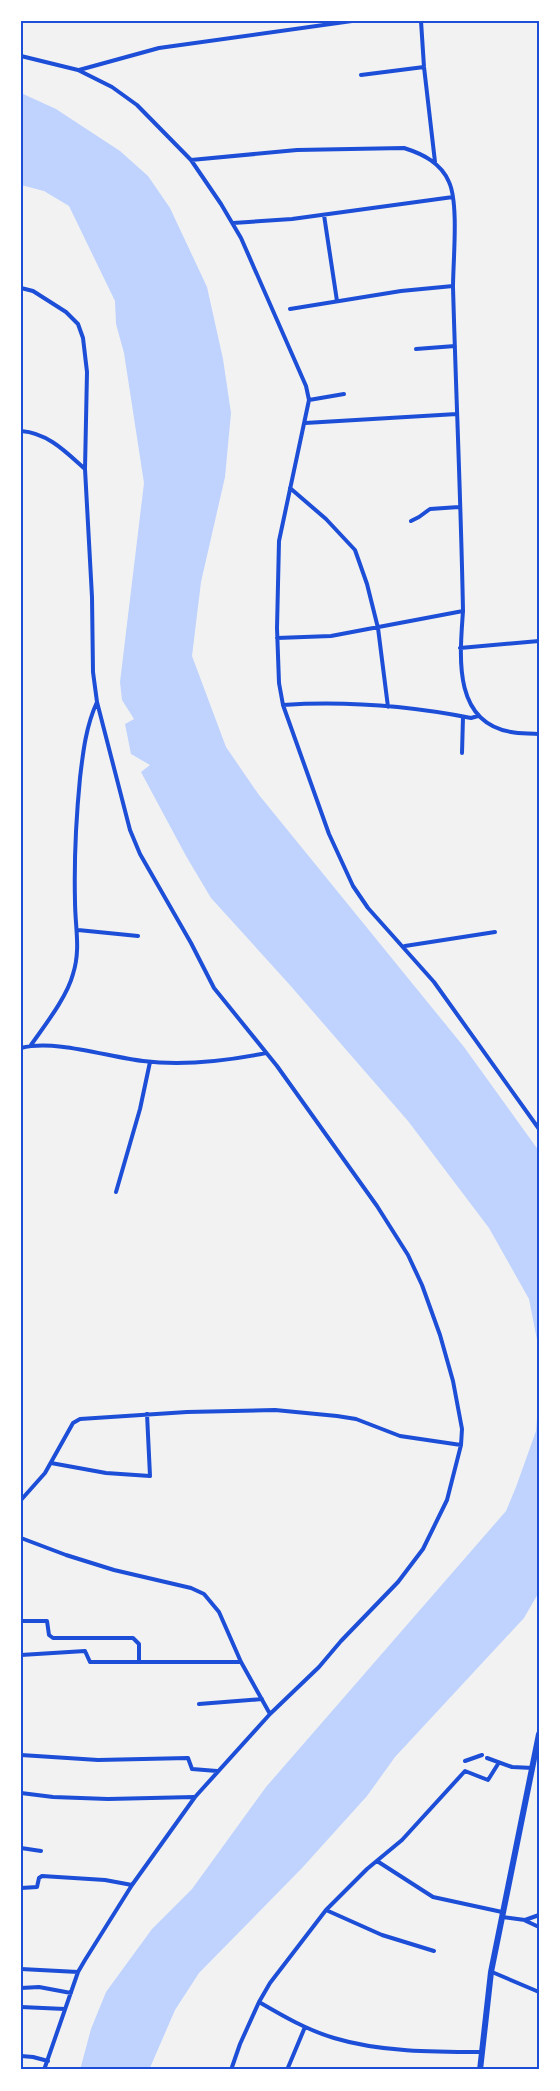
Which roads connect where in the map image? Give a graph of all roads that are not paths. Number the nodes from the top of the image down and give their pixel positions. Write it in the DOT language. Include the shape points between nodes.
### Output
graph roads {
  1 [pos="352,21"];
  2 [pos="421,21"];
  3 [pos="21,56"];
  4 [pos="419,68"];
  5 [pos="78,70"];
  6 [pos="361,75"];
  7 [pos="191,159"];
  8 [pos="435,160"];
  9 [pos="453,197"];
  10 [pos="324,215"];
  11 [pos="233,223"];
  12 [pos="453,286"];
  13 [pos="21,288"];
  14 [pos="337,301"];
  15 [pos="290,309"];
  16 [pos="455,346"];
  17 [pos="416,349"];
  18 [pos="344,394"];
  19 [pos="309,400"];
  20 [pos="458,414"];
  21 [pos="305,423"];
  22 [pos="21,431"];
  23 [pos="85,469"];
  24 [pos="289,487"];
  25 [pos="459,507"];
  26 [pos="411,520"];
  27 [pos="463,611"];
  28 [pos="378,628"];
  29 [pos="277,638"];
  30 [pos="539,641"];
  31 [pos="460,648"];
  32 [pos="97,702"];
  33 [pos="283,705"];
  34 [pos="388,707"];
  35 [pos="478,716"];
  36 [pos="463,717"];
  37 [pos="539,734"];
  38 [pos="462,753"];
  39 [pos="78,930"];
  40 [pos="495,932"];
  41 [pos="138,936"];
  42 [pos="404,946"];
  43 [pos="31,1045"];
  44 [pos="21,1048"];
  45 [pos="266,1053"];
  46 [pos="150,1062"];
  47 [pos="539,1129"];
  48 [pos="116,1192"];
  49 [pos="147,1414"];
  50 [pos="461,1445"];
  51 [pos="51,1463"];
  52 [pos="21,1500"];
  53 [pos="21,1538"];
  54 [pos="21,1621"];
  55 [pos="21,1655"];
  56 [pos="139,1662"];
  57 [pos="241,1662"];
  58 [pos="262,1699"];
  59 [pos="199,1704"];
  60 [pos="270,1714"];
  61 [pos="539,1734"];
  62 [pos="21,1755"];
  63 [pos="482,1755"];
  64 [pos="487,1758"];
  65 [pos="465,1761"];
  66 [pos="498,1764"];
  67 [pos="532,1768"];
  68 [pos="218,1771"];
  69 [pos="21,1793"];
  70 [pos="195,1797"];
  71 [pos="21,1848"];
  72 [pos="41,1851"];
  73 [pos="377,1861"];
  74 [pos="132,1885"];
  75 [pos="21,1888"];
  76 [pos="326,1910"];
  77 [pos="502,1914"];
  78 [pos="539,1915"];
  79 [pos="525,1920"];
  80 [pos="539,1927"];
  81 [pos="434,1951"];
  82 [pos="21,1969"];
  83 [pos="78,1972"];
  84 [pos="491,1972"];
  85 [pos="21,1988"];
  86 [pos="539,1992"];
  87 [pos="71,1994"];
  88 [pos="259,2002"];
  89 [pos="21,2007"];
  90 [pos="65,2009"];
  91 [pos="305,2027"];
  92 [pos="481,2052"];
  93 [pos="21,2056"];
  94 [pos="48,2061"];
  95 [pos="44,2070"];
  96 [pos="231,2070"];
  97 [pos="287,2070"];
  98 [pos="480,2070"];
  1 -- 5 [label="street" via="159,48"];
  2 -- 4 [label="street"];
  3 -- 5 [label="street"];
  4 -- 6 [label="street"];
  4 -- 8 [label="street"];
  5 -- 7 [label="street" via="137,105"];
  7 -- 8 [label="street" via="380,147 404,148"];
  7 -- 11 [label="street"];
  8 -- 9 [label="street"];
  9 -- 10 [label="street"];
  9 -- 12 [label="street"];
  10 -- 11 [label="street"];
  10 -- 14 [label="street"];
  11 -- 19 [label="street"];
  12 -- 14 [label="street"];
  12 -- 16 [label="street"];
  13 -- 23 [label="street" via="33,291 78,324 87,372"];
  14 -- 15 [label="street"];
  16 -- 17 [label="street"];
  16 -- 20 [label="street"];
  18 -- 19 [label="street"];
  19 -- 21 [label="street"];
  20 -- 21 [label="street"];
  20 -- 25 [label="street"];
  21 -- 24 [label="street"];
  22 -- 23 [label="street" via="49,439"];
  23 -- 32 [label="street"];
  24 -- 28 [label="street" via="355,550"];
  24 -- 29 [label="street" via="279,541"];
  25 -- 26 [label="street" via="430,509"];
  25 -- 27 [label="street"];
  27 -- 28 [label="street"];
  27 -- 31 [label="street"];
  28 -- 29 [label="street" via="328,636"];
  28 -- 34 [label="street"];
  29 -- 33 [label="street"];
  30 -- 31 [label="street"];
  31 -- 35 [label="street" via="462,681"];
  32 -- 39 [label="street" via="84,745 78,799 74,851"];
  32 -- 45 [label="street" via="130,830 140,854 214,988"];
  33 -- 34 [label="street"];
  33 -- 42 [label="street" via="329,834 353,886"];
  34 -- 36 [label="street"];
  35 -- 36 [label="street"];
  35 -- 37 [label="street" via="510,732"];
  36 -- 38 [label="street"];
  39 -- 41 [label="street"];
  39 -- 43 [label="street" via="73,976"];
  40 -- 42 [label="street"];
  42 -- 47 [label="street"];
  43 -- 44 [label="street"];
  43 -- 46 [label="street"];
  45 -- 46 [label="street" via="226,1060"];
  45 -- 50 [label="street" via="408,1255 440,1335 453,1381"];
  46 -- 48 [label="street"];
  49 -- 50 [label="street" via="275,1410 337,1416 400,1436"];
  49 -- 51 [label="street" via="76,1420"];
  49 -- 51 [label="street" via="150,1476"];
  50 -- 60 [label="street" via="447,1500 423,1550 319,1667"];
  51 -- 52 [label="street"];
  53 -- 57 [label="street" via="95,1564 204,1594 219,1612"];
  54 -- 56 [label="street" via="47,1621 53,1638 133,1638 140,1644"];
  55 -- 56 [label="street" via="85,1651 90,1662"];
  56 -- 57 [label="street"];
  57 -- 58 [label="street"];
  58 -- 59 [label="street"];
  58 -- 60 [label="street"];
  60 -- 68 [label="street"];
  61 -- 67 [label="highway"];
  62 -- 68 [label="street" via="98,1760 189,1758 192,1769"];
  63 -- 65 [label="street"];
  64 -- 66 [label="street"];
  66 -- 67 [label="street"];
  66 -- 73 [label="street" via="489,1780 465,1771 402,1840"];
  67 -- 77 [label="highway"];
  68 -- 70 [label="street"];
  69 -- 70 [label="street" via="99,1799"];
  70 -- 74 [label="street"];
  71 -- 72 [label="street"];
  73 -- 76 [label="street"];
  73 -- 77 [label="street" via="433,1897"];
  74 -- 75 [label="street" via="42,1876 38,1887"];
  74 -- 83 [label="street"];
  76 -- 81 [label="street" via="382,1935"];
  76 -- 88 [label="street"];
  77 -- 79 [label="street"];
  77 -- 84 [label="highway"];
  78 -- 79 [label="street"];
  79 -- 80 [label="street"];
  82 -- 83 [label="street"];
  83 -- 87 [label="street"];
  84 -- 86 [label="street"];
  84 -- 92 [label="highway"];
  85 -- 87 [label="street" via="39,1987"];
  87 -- 90 [label="street"];
  88 -- 91 [label="street"];
  88 -- 96 [label="street"];
  89 -- 90 [label="street"];
  90 -- 94 [label="street"];
  91 -- 92 [label="street" via="355,2044"];
  91 -- 97 [label="street"];
  92 -- 98 [label="highway"];
  93 -- 94 [label="street"];
  94 -- 95 [label="street"];
}
